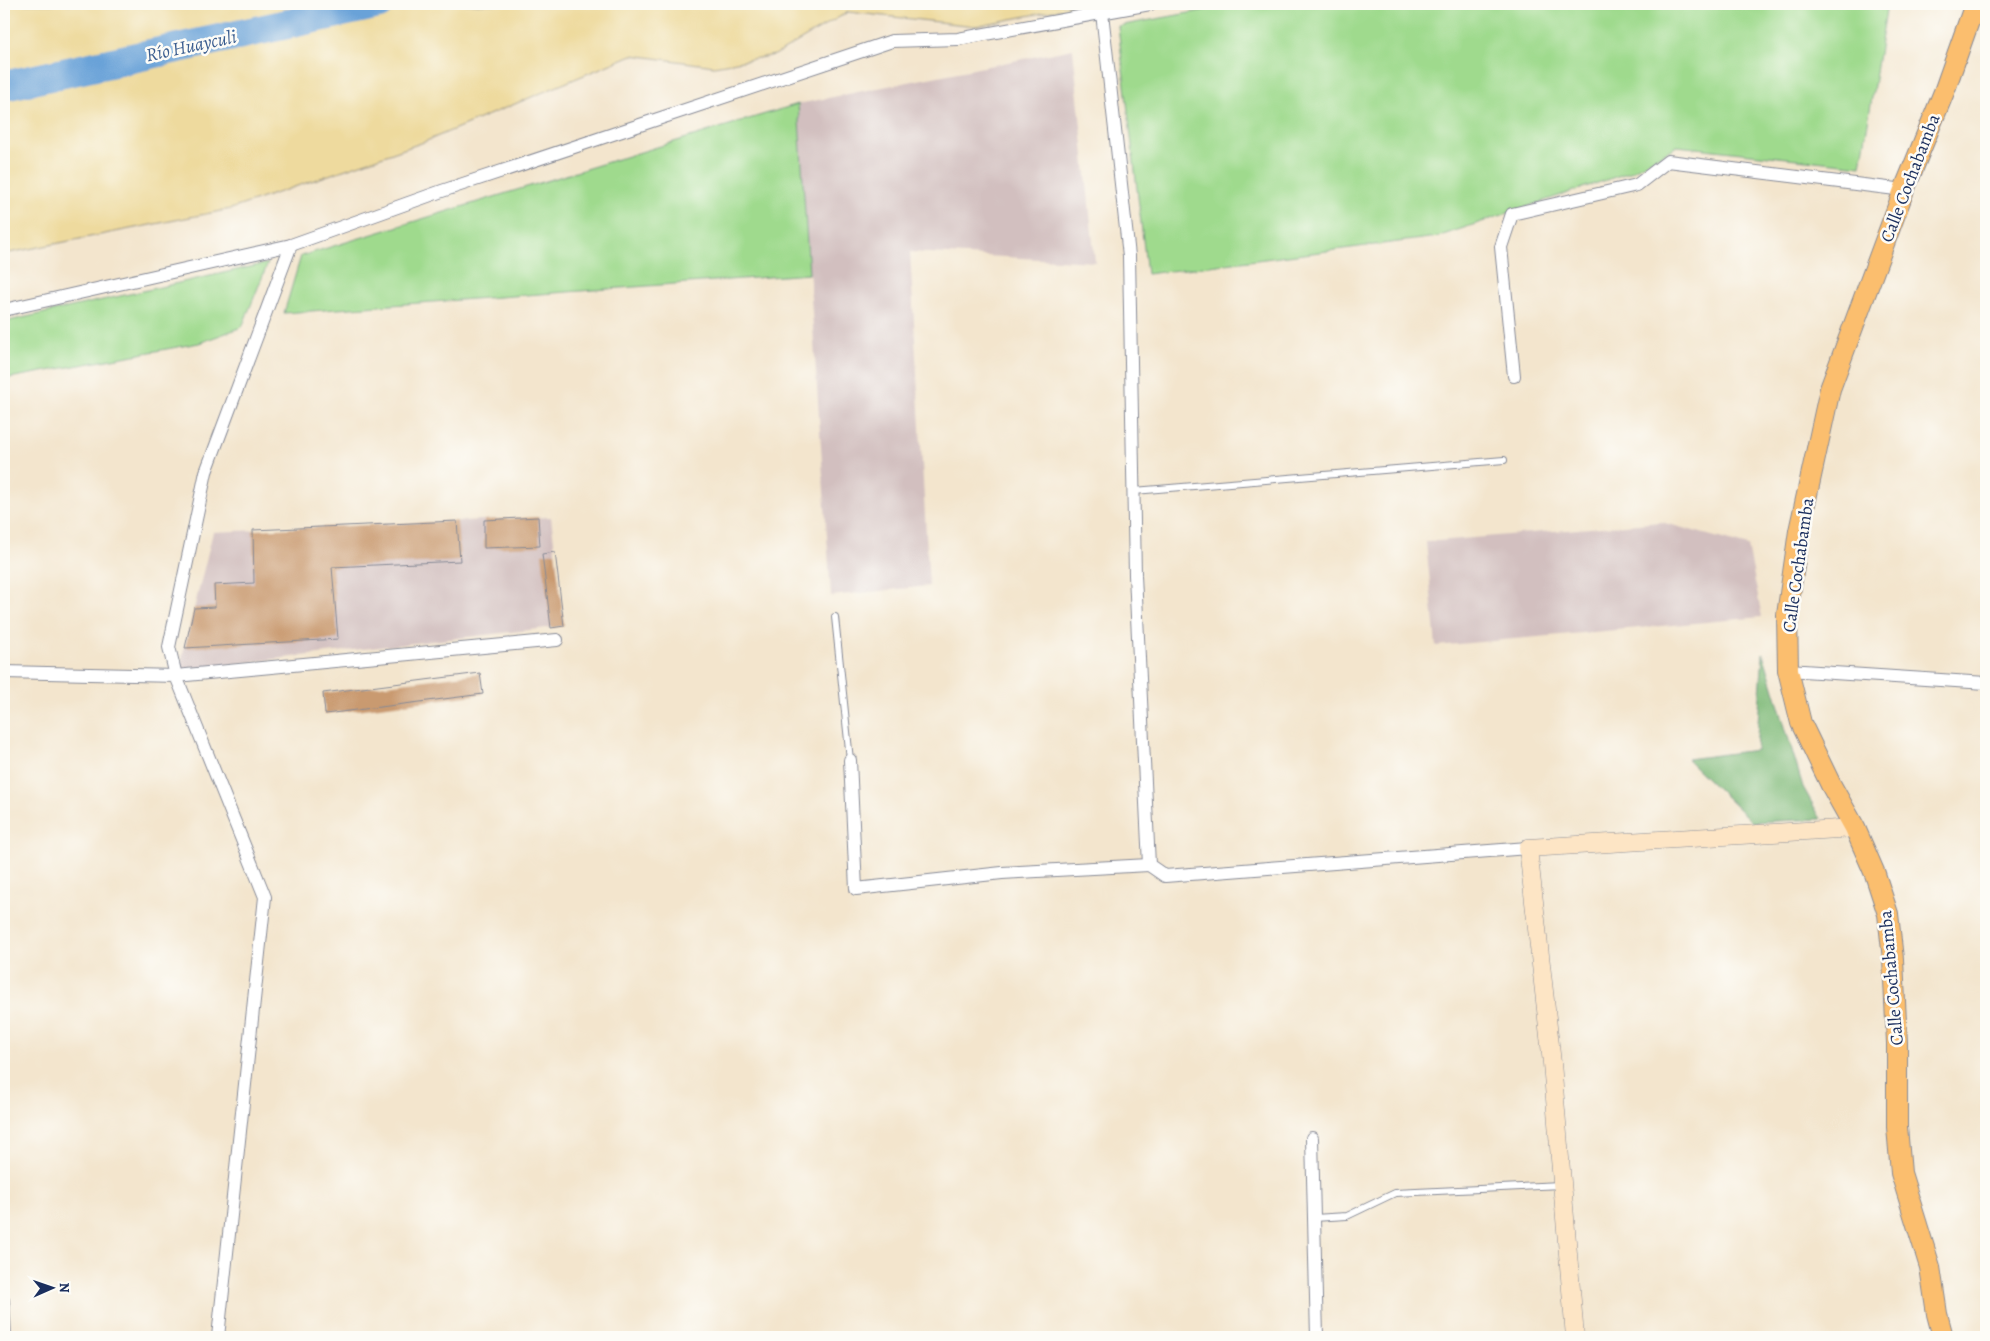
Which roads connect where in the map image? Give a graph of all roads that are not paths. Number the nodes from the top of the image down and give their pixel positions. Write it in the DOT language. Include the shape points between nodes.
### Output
graph roads {
  1 [pos="1150,4"];
  2 [pos="1975,4"];
  3 [pos="1102,13"];
  4 [pos="1904,190"];
  5 [pos="291,245"];
  6 [pos="4,310"];
  7 [pos="1514,376"];
  8 [pos="1504,460"];
  9 [pos="1134,491"];
  10 [pos="835,617"];
  11 [pos="557,640"];
  12 [pos="1788,670"];
  13 [pos="4,672"];
  14 [pos="176,676"];
  15 [pos="1986,683"];
  16 [pos="850,760"];
  17 [pos="1855,828"];
  18 [pos="1528,848"];
  19 [pos="1149,865"];
  20 [pos="1312,1138"];
  21 [pos="1562,1185"];
  22 [pos="1314,1218"];
  23 [pos="6,1300"];
  24 [pos="8,1337"];
  25 [pos="218,1337"];
  26 [pos="1317,1337"];
  27 [pos="1575,1337"];
  28 [pos="1942,1337"];
  1 -- 3 [label="street"];
  2 -- 4 [label="main road, Calle Cochabamba"];
  3 -- 5 [label="street" via="958,39 892,40"];
  3 -- 9 [label="street" via="1129,256"];
  4 -- 7 [label="street" via="1668,160 1637,184 1512,214 1501,247"];
  4 -- 12 [label="main road, Calle Cochabamba" via="1830,389 1798,531 1787,615"];
  5 -- 6 [label="street"];
  5 -- 14 [label="street" via="206,472 169,646"];
  8 -- 9 [label="lane"];
  9 -- 19 [label="street"];
  10 -- 16 [label="lane"];
  11 -- 14 [label="street"];
  12 -- 15 [label="street"];
  12 -- 17 [label="main road, Calle Cochabamba" via="1801,723"];
  13 -- 14 [label="street"];
  14 -- 25 [label="street" via="265,897"];
  16 -- 19 [label="street" via="856,890 1002,873"];
  17 -- 18 [label="main road"];
  17 -- 28 [label="main road, Calle Cochabamba" via="1888,914 1894,978 1901,1173 1930,1267"];
  18 -- 19 [label="street" via="1165,876"];
  18 -- 21 [label="main road"];
  20 -- 22 [label="street"];
  21 -- 22 [label="lane" via="1395,1192 1347,1216"];
  21 -- 27 [label="main road"];
  22 -- 26 [label="street"];
  23 -- 24 [label="lane"];
}
